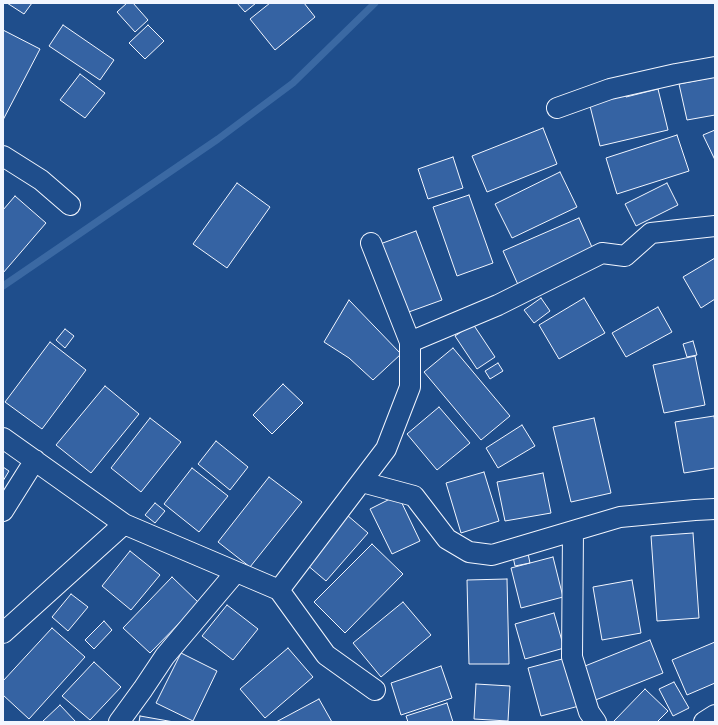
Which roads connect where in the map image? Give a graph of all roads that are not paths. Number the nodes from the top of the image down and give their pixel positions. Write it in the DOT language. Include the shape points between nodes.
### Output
graph roads {
  1 [pos="715,67"];
  2 [pos="557,108"];
  3 [pos="3,156"];
  4 [pos="70,205"];
  5 [pos="715,226"];
  6 [pos="372,243"];
  7 [pos="410,342"];
  8 [pos="3,438"];
  9 [pos="35,460"];
  10 [pos="362,482"];
  11 [pos="715,509"];
  12 [pos="3,511"];
  13 [pos="124,524"];
  14 [pos="573,531"];
  15 [pos="236,572"];
  16 [pos="279,590"];
  17 [pos="3,633"];
  18 [pos="375,690"];
  19 [pos="715,714"];
  20 [pos="118,722"];
  21 [pos="596,722"];
  22 [pos="704,722"];
  1 -- 2 [label="street" via="610,89"];
  3 -- 4 [label="street" via="42,180"];
  5 -- 7 [label="street" via="650,233 625,256 602,253 498,306"];
  6 -- 7 [label="street"];
  7 -- 10 [label="street" via="410,386 386,450"];
  8 -- 9 [label="street"];
  9 -- 12 [label="street"];
  9 -- 13 [label="street"];
  10 -- 14 [label="street" via="414,496 447,539 469,552 492,555"];
  10 -- 16 [label="street"];
  11 -- 14 [label="street" via="620,517"];
  13 -- 15 [label="street"];
  13 -- 17 [label="street"];
  14 -- 21 [label="street" via="572,657 589,712"];
  15 -- 16 [label="street"];
  15 -- 20 [label="street" via="165,656"];
  16 -- 18 [label="street" via="326,655"];
  19 -- 22 [label="street"];
}
